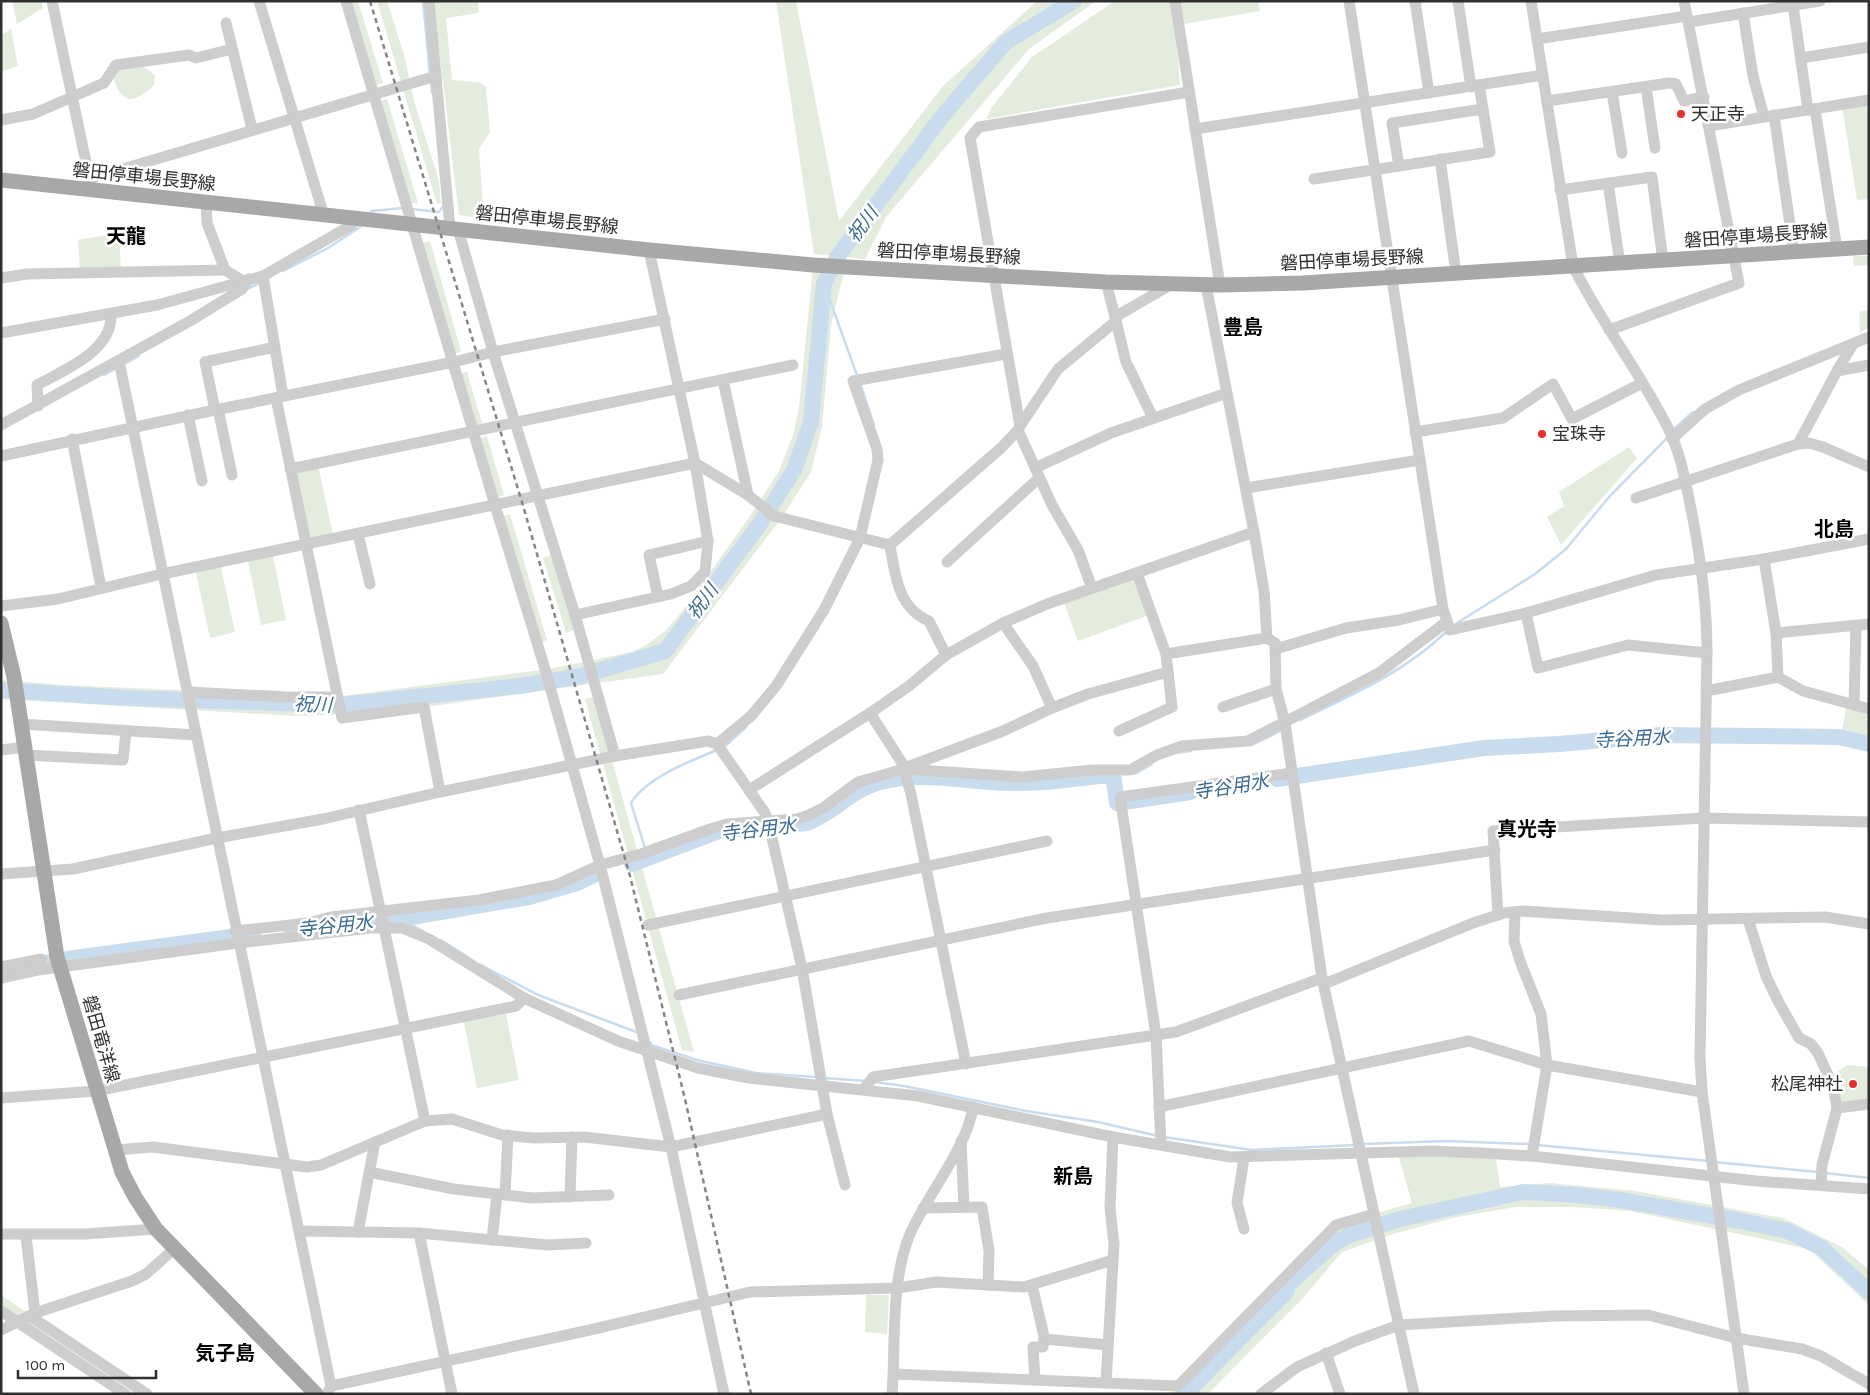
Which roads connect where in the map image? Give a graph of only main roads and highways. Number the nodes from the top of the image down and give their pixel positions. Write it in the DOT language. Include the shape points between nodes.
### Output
graph roads {
  1 [pos="1,180"];
  2 [pos="1869,247"];
  3 [pos="1,623"];
  4 [pos="316,1394"];
  1 -- 2 [label="main road, 磐田停車場長野線" via="90,184 324,216 820,266 1106,282 1213,285 1392,277"];
  3 -- 4 [label="main road, 磐田竜洋線" via="22,724 52,935 114,1150 135,1197 156,1229"];
}
